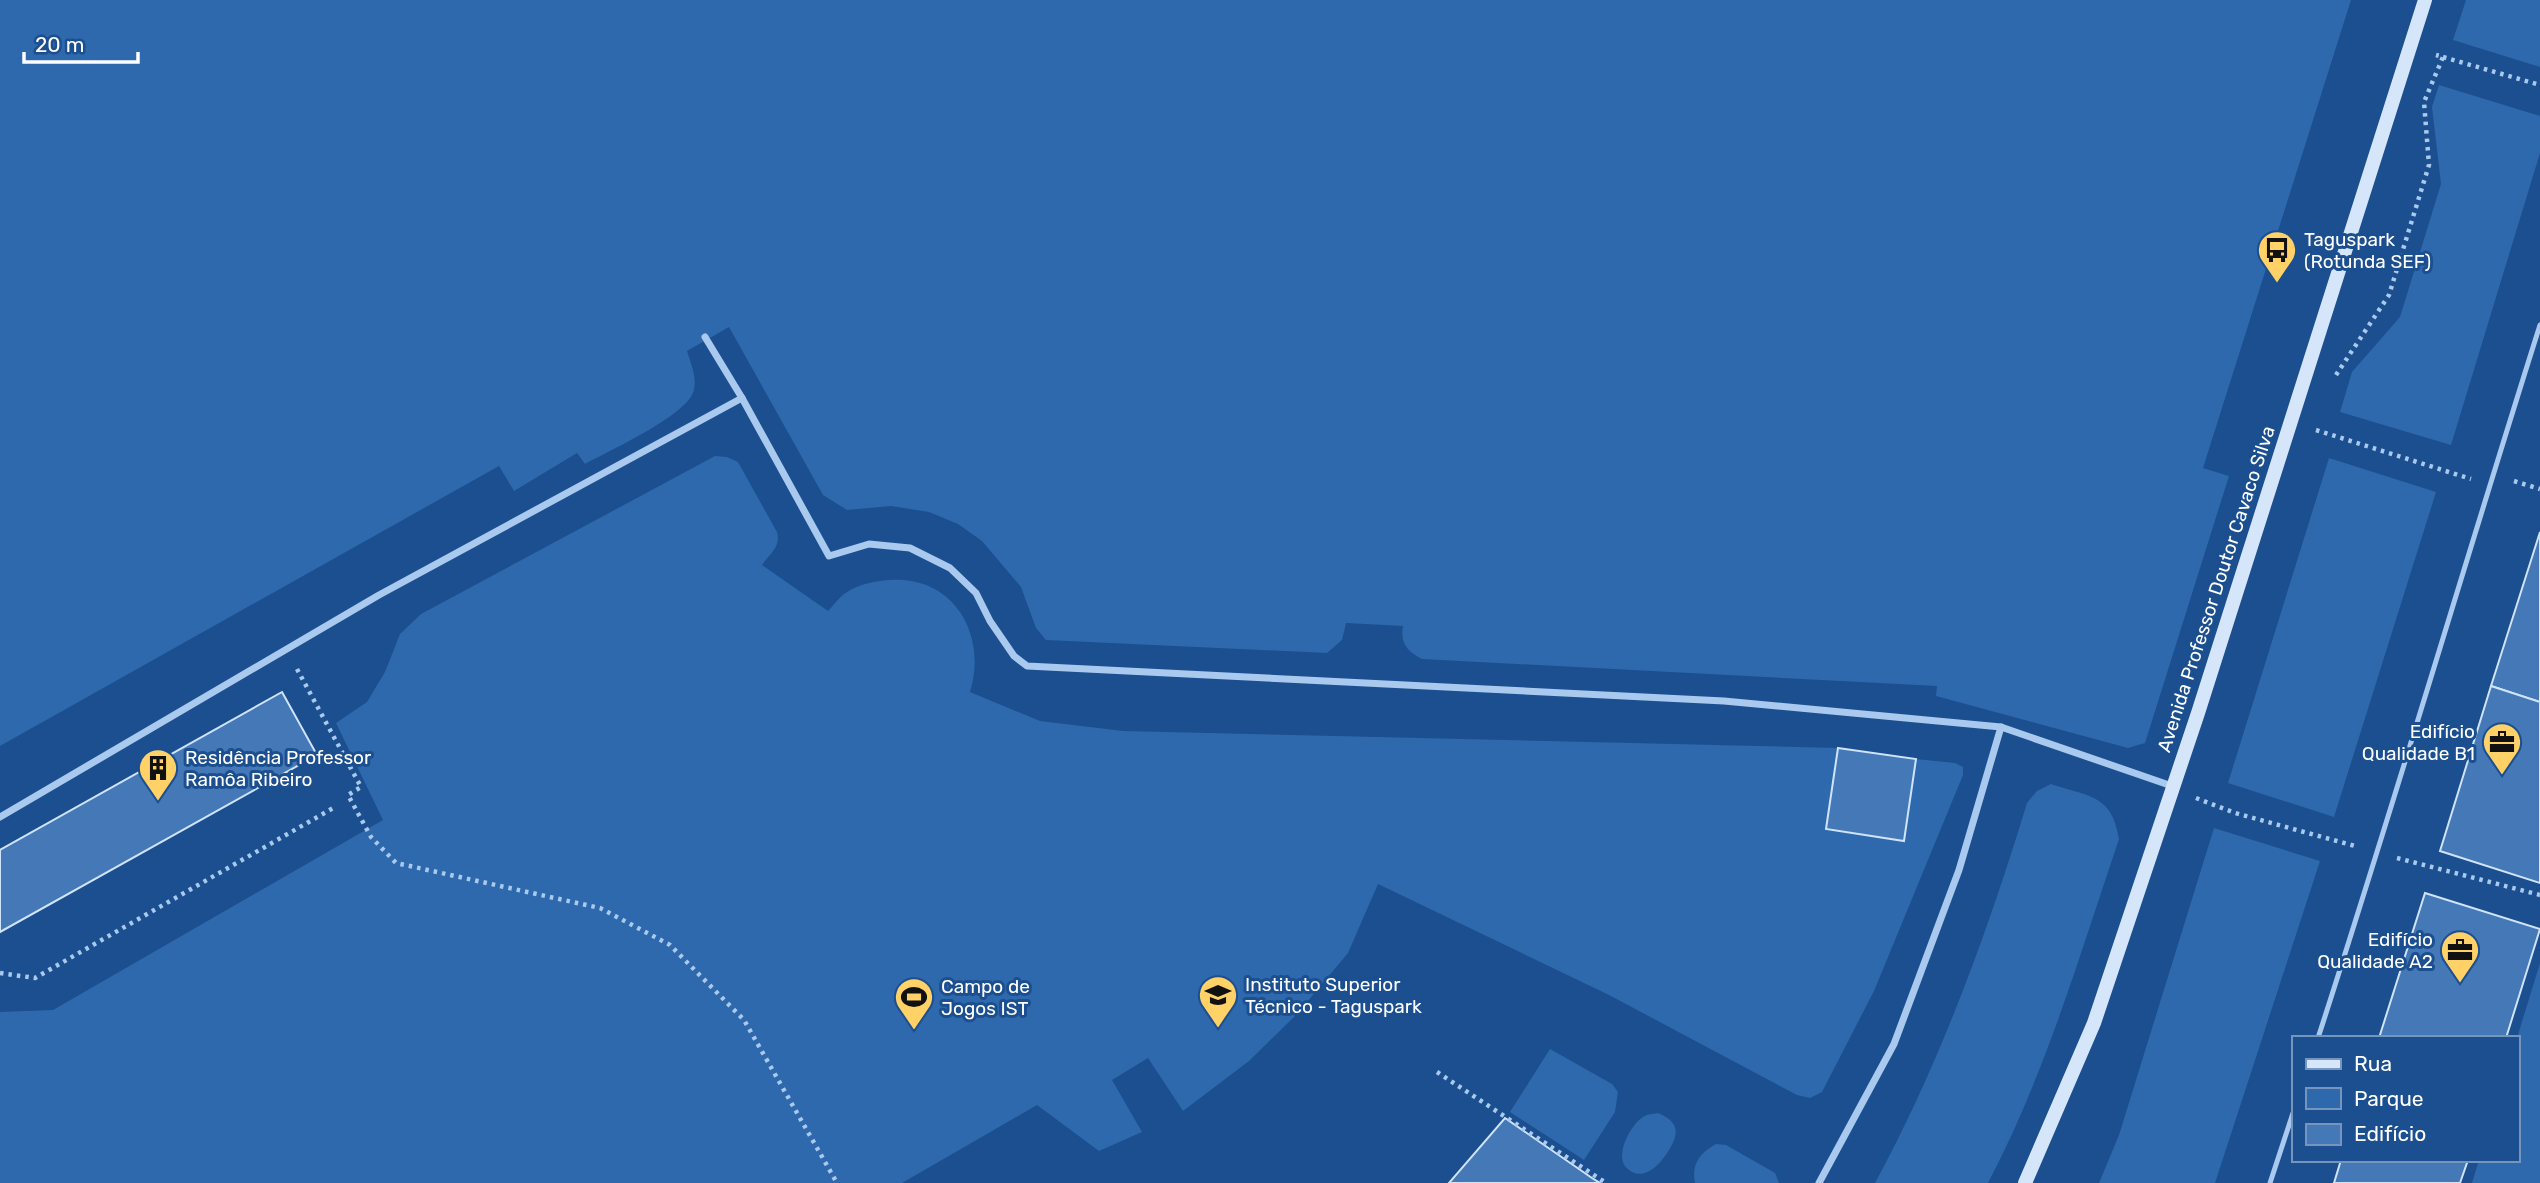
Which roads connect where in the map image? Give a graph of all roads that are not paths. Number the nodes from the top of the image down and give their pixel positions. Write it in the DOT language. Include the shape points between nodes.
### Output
graph roads {
  1 [pos="2425,0"];
  2 [pos="2540,325"];
  3 [pos="705,337"];
  4 [pos="742,398"];
  5 [pos="2001,727"];
  6 [pos="2172,786"];
  7 [pos="0,817"];
  8 [pos="2319,1036"];
  9 [pos="2292,1115"];
  10 [pos="1819,1183"];
  11 [pos="2025,1183"];
  12 [pos="2270,1183"];
  1 -- 6 [label="main road, Avenida Professor Doutor Cavaco Silva"];
  2 -- 8 [label="lane"];
  3 -- 4 [label="street"];
  4 -- 5 [label="street" via="829,556 869,544 882,545 910,548 950,568 976,593 1014,656 1027,666 1724,701"];
  4 -- 7 [label="street" via="379,595"];
  5 -- 6 [label="street"];
  5 -- 10 [label="street" via="1959,870 1894,1044"];
  6 -- 11 [label="main road, Avenida Professor Doutor Cavaco Silva" via="2094,1023"];
  9 -- 12 [label="lane"];
}
